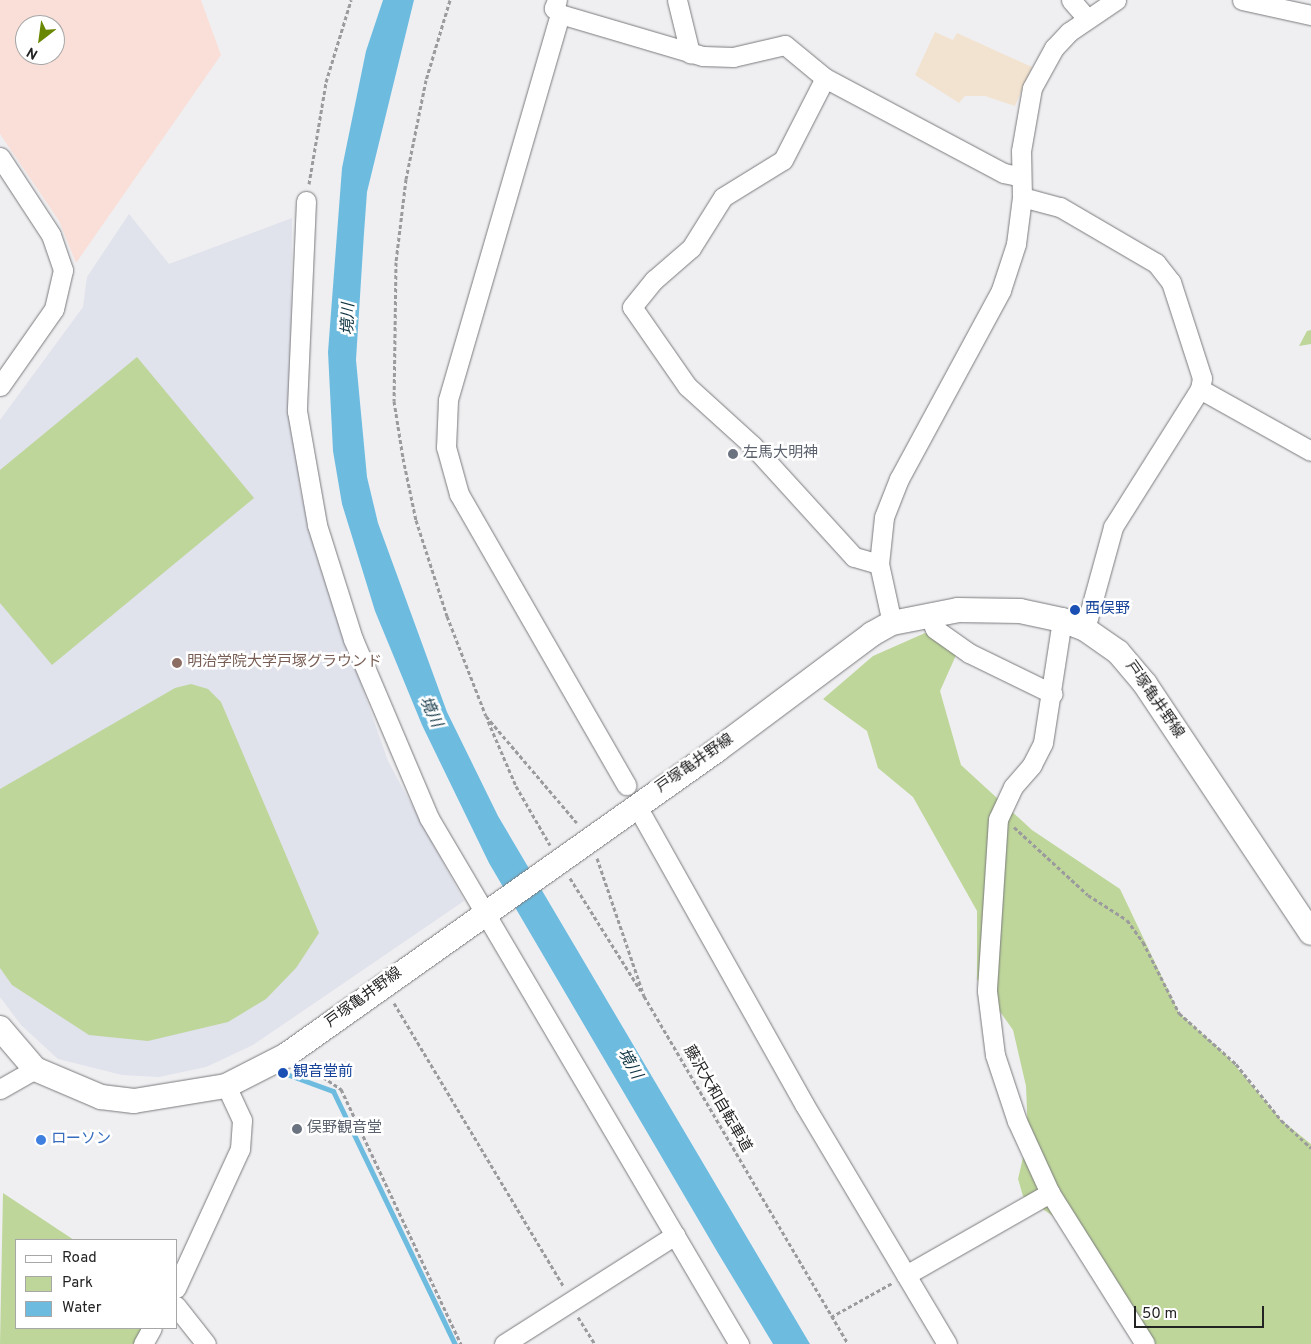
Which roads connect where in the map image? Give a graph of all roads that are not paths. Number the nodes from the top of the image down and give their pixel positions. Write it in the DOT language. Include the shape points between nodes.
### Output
graph roads {
  1 [pos="677,0"];
  2 [pos="1071,0"];
  3 [pos="1116,0"];
  4 [pos="1242,0"];
  5 [pos="558,7"];
  6 [pos="1311,15"];
  7 [pos="1086,18"];
  8 [pos="690,52"];
  9 [pos="824,78"];
  10 [pos="0,158"];
  11 [pos="1021,177"];
  12 [pos="1022,197"];
  13 [pos="306,201"];
  14 [pos="0,386"];
  15 [pos="1200,389"];
  16 [pos="1311,451"];
  17 [pos="879,564"];
  18 [pos="929,615"];
  19 [pos="1062,620"];
  20 [pos="892,623"];
  21 [pos="1085,629"];
  22 [pos="1053,694"];
  23 [pos="626,785"];
  24 [pos="643,817"];
  25 [pos="485,910"];
  26 [pos="1311,933"];
  27 [pos="0,1028"];
  28 [pos="35,1069"];
  29 [pos="226,1086"];
  30 [pos="0,1089"];
  31 [pos="1050,1193"];
  32 [pos="675,1236"];
  33 [pos="906,1275"];
  34 [pos="178,1284"];
  35 [pos="178,1309"];
  36 [pos="151,1329"];
  37 [pos="143,1344"];
  38 [pos="206,1344"];
  39 [pos="504,1344"];
  40 [pos="740,1344"];
  41 [pos="947,1344"];
  42 [pos="1144,1344"];
  1 -- 8 [label="street"];
  2 -- 7 [label="street"];
  3 -- 7 [label="street"];
  4 -- 6 [label="street"];
  5 -- 8 [label="street"];
  5 -- 23 [label="street" via="448,400 445,440 459,494"];
  7 -- 11 [label="street" via="1054,48 1039,72 1024,123"];
  8 -- 9 [label="street" via="733,57 785,45"];
  9 -- 11 [label="street" via="1004,173"];
  9 -- 17 [label="street" via="783,160 723,197 691,248 632,307 687,386 752,445 854,557"];
  10 -- 14 [label="street" via="50,235 63,270 54,309"];
  11 -- 12 [label="street"];
  12 -- 15 [label="street" via="1060,207 1165,272 1202,378"];
  12 -- 17 [label="street" via="1016,244 1001,290 899,479 884,517"];
  13 -- 25 [label="street" via="296,411 317,525 332,582 399,757"];
  15 -- 16 [label="street"];
  15 -- 21 [label="street" via="1113,527"];
  17 -- 20 [label="street"];
  18 -- 19 [label="main road, 戸塚亀井野線" via="989,610"];
  18 -- 20 [label="main road, 戸塚亀井野線"];
  18 -- 22 [label="street" via="935,629 970,653"];
  19 -- 21 [label="main road, 戸塚亀井野線"];
  19 -- 22 [label="street"];
  20 -- 25 [label="main road, 戸塚亀井野線"];
  21 -- 26 [label="main road, 戸塚亀井野線" via="1118,652 1145,684"];
  22 -- 31 [label="street" via="1043,743 1012,787 998,819 987,950 987,991 1000,1073"];
  24 -- 33 [label="street"];
  25 -- 29 [label="main road, 戸塚亀井野線" via="270,1063"];
  25 -- 32 [label="street"];
  27 -- 28 [label="main road, 戸塚亀井野線"];
  28 -- 29 [label="main road, 戸塚亀井野線" via="101,1096 134,1101"];
  28 -- 30 [label="street"];
  29 -- 34 [label="street" via="242,1120 240,1149"];
  31 -- 33 [label="street"];
  31 -- 42 [label="street"];
  32 -- 39 [label="street"];
  32 -- 40 [label="street"];
  33 -- 41 [label="street"];
  35 -- 38 [label="street"];
  36 -- 37 [label="street"];
}
